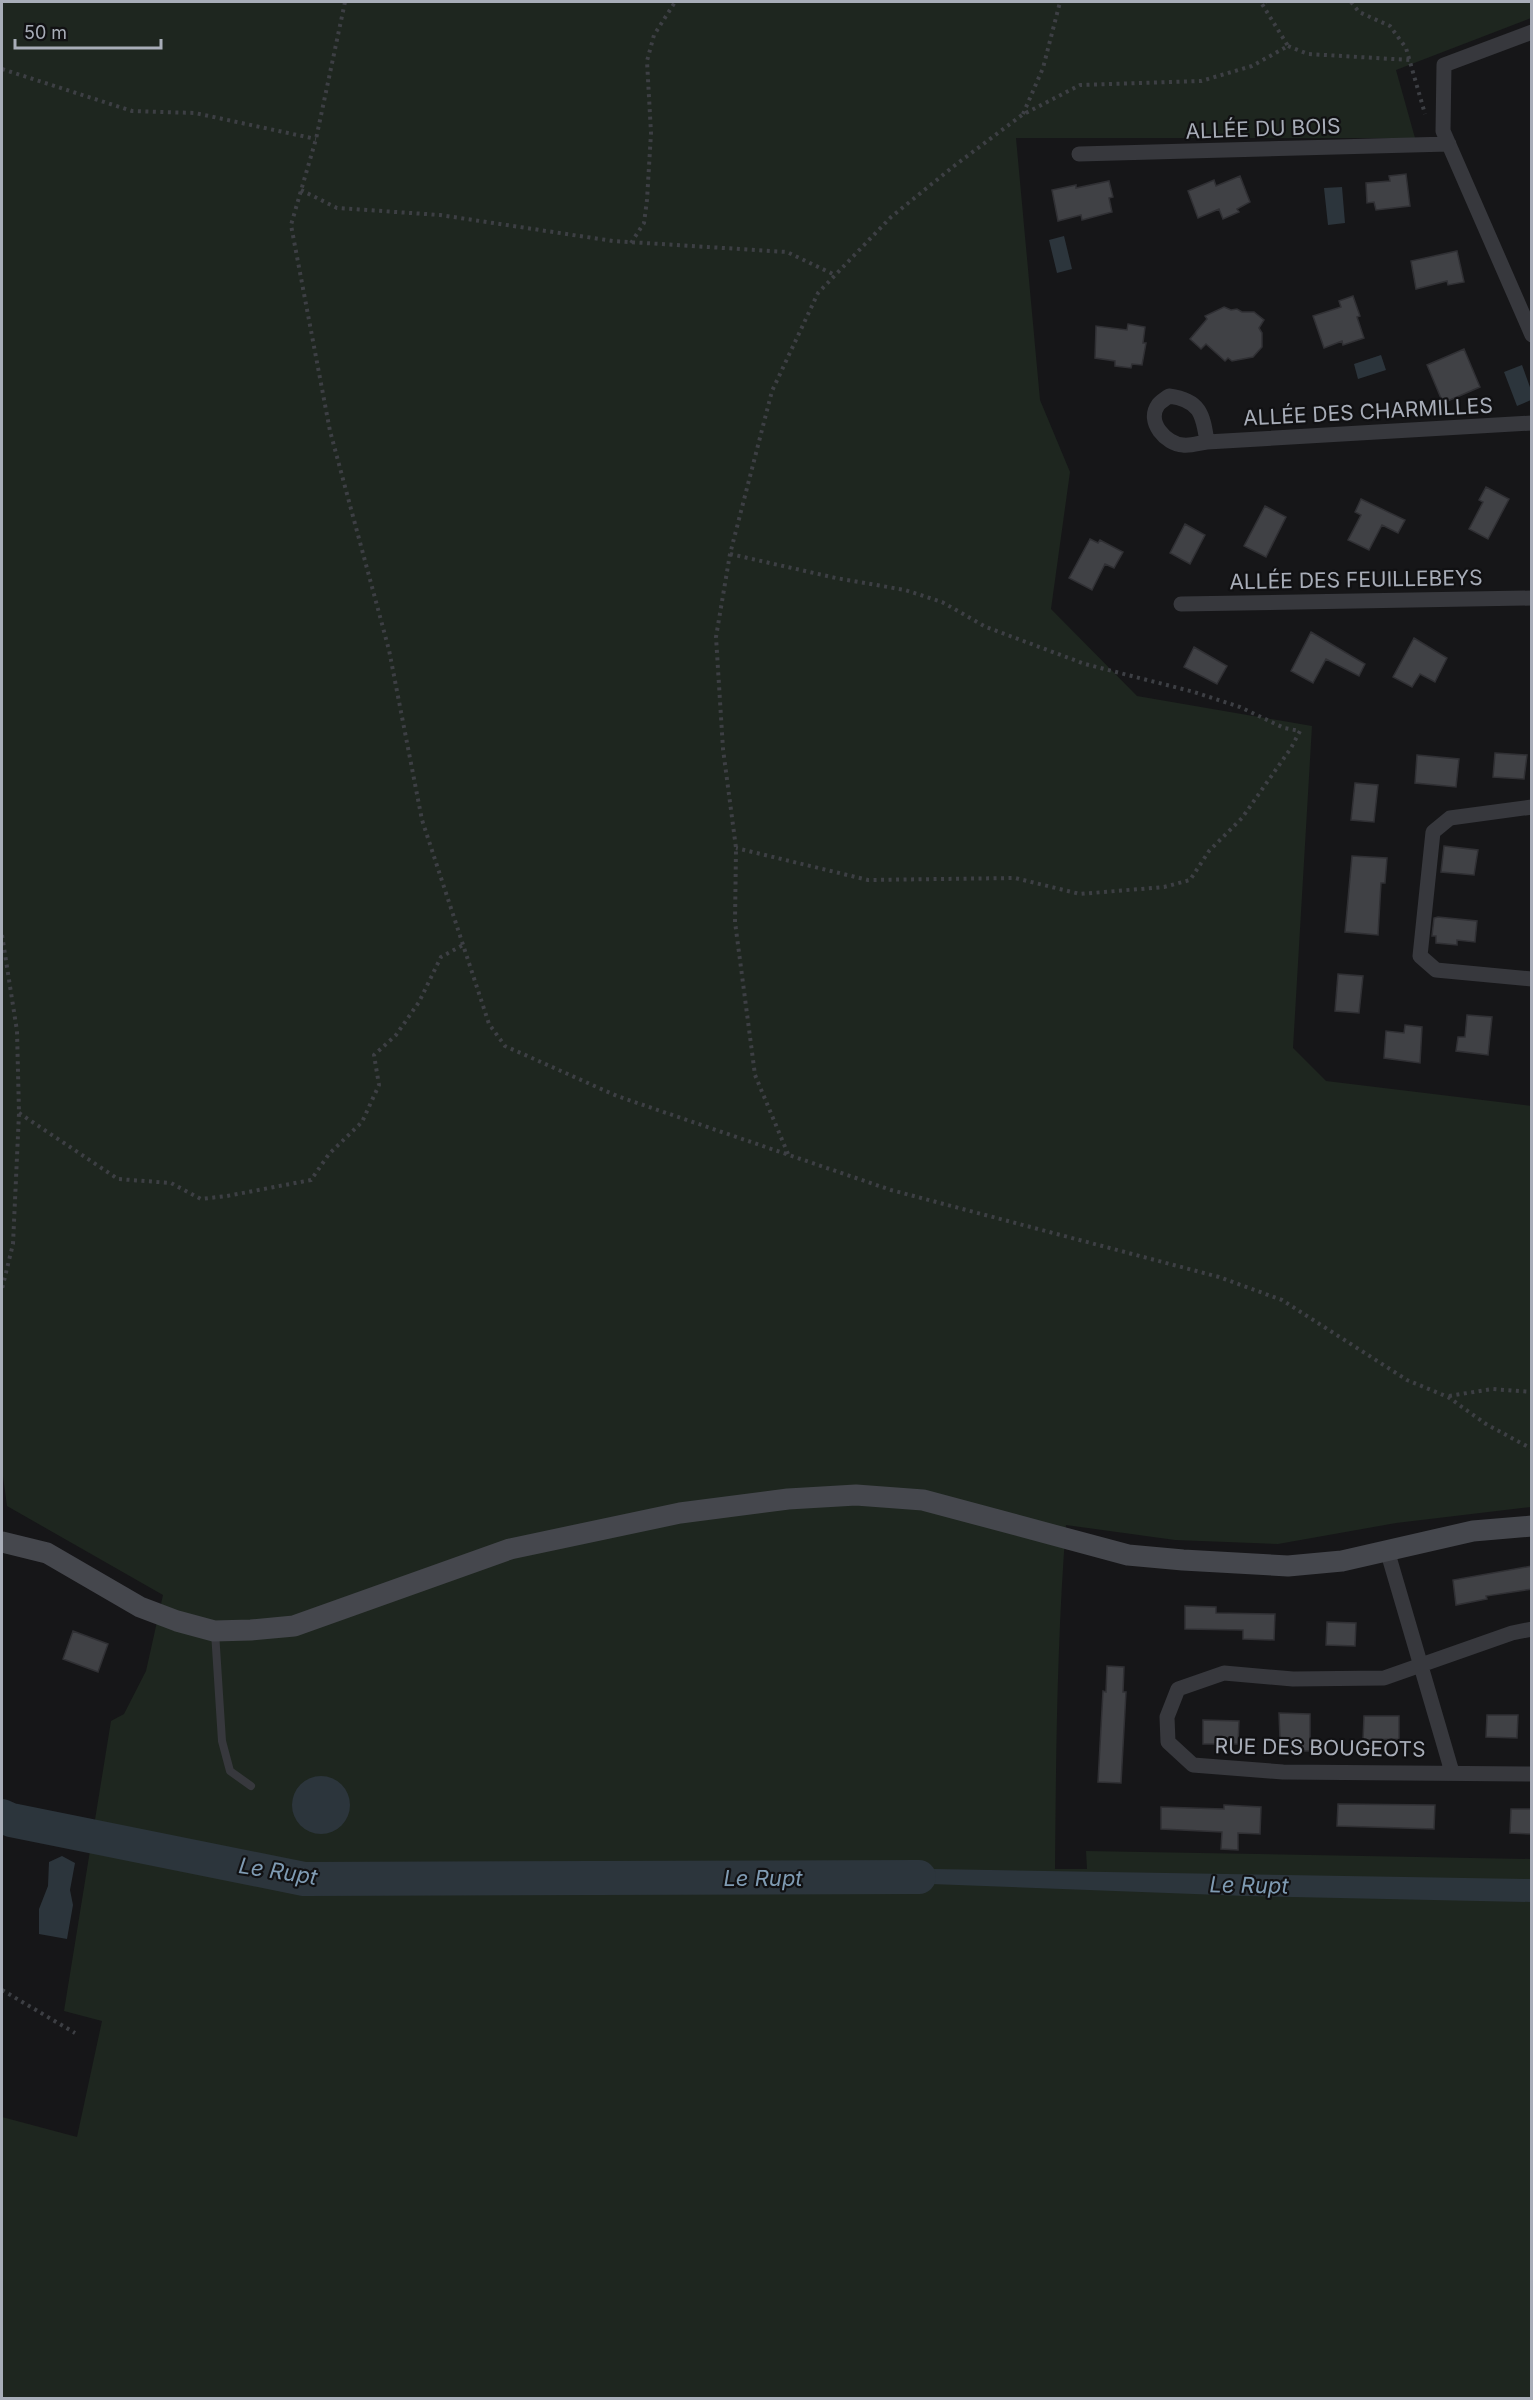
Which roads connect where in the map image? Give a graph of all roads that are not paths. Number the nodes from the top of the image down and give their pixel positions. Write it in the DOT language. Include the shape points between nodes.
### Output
graph roads {
  1 [pos="1532,32"];
  2 [pos="1449,144"];
  3 [pos="1079,154"];
  4 [pos="1532,335"];
  5 [pos="1532,423"];
  6 [pos="1207,442"];
  7 [pos="1532,598"];
  8 [pos="1181,604"];
  9 [pos="1532,807"];
  10 [pos="1532,979"];
  11 [pos="1532,1526"];
  12 [pos="2,1542"];
  13 [pos="1387,1550"];
  14 [pos="1532,1629"];
  15 [pos="214,1631"];
  16 [pos="1420,1664"];
  17 [pos="1452,1772"];
  18 [pos="1532,1773"];
  19 [pos="251,1786"];
  1 -- 2 [label="street" via="1443,65 1443,130"];
  2 -- 3 [label="street, ALLÉE DU BOIS"];
  2 -- 4 [label="street"];
  5 -- 6 [label="street, ALLÉE DES CHARMILLES"];
  7 -- 8 [label="street, ALLÉE DES FEUILLEBEYS"];
  9 -- 10 [label="street" via="1450,818 1433,832 1420,956 1437,970"];
  11 -- 13 [label="main road" via="1473,1531"];
  12 -- 15 [label="main road" via="46,1553 141,1607"];
  13 -- 15 [label="main road" via="1342,1561 1288,1566 1183,1560 1128,1555 923,1500 856,1495 788,1499 680,1513 510,1549 294,1626"];
  13 -- 16 [label="street"];
  14 -- 16 [label="street, RUE DES BOUGEOTS"];
  15 -- 19 [label="lane" via="222,1741 230,1771"];
  16 -- 17 [label="street"];
  16 -- 17 [label="street, RUE DES BOUGEOTS" via="1384,1678 1293,1679 1224,1673 1178,1689 1167,1717 1168,1742 1193,1765 1282,1772"];
  17 -- 18 [label="street, RUE DES BOUGEOTS"];
}
